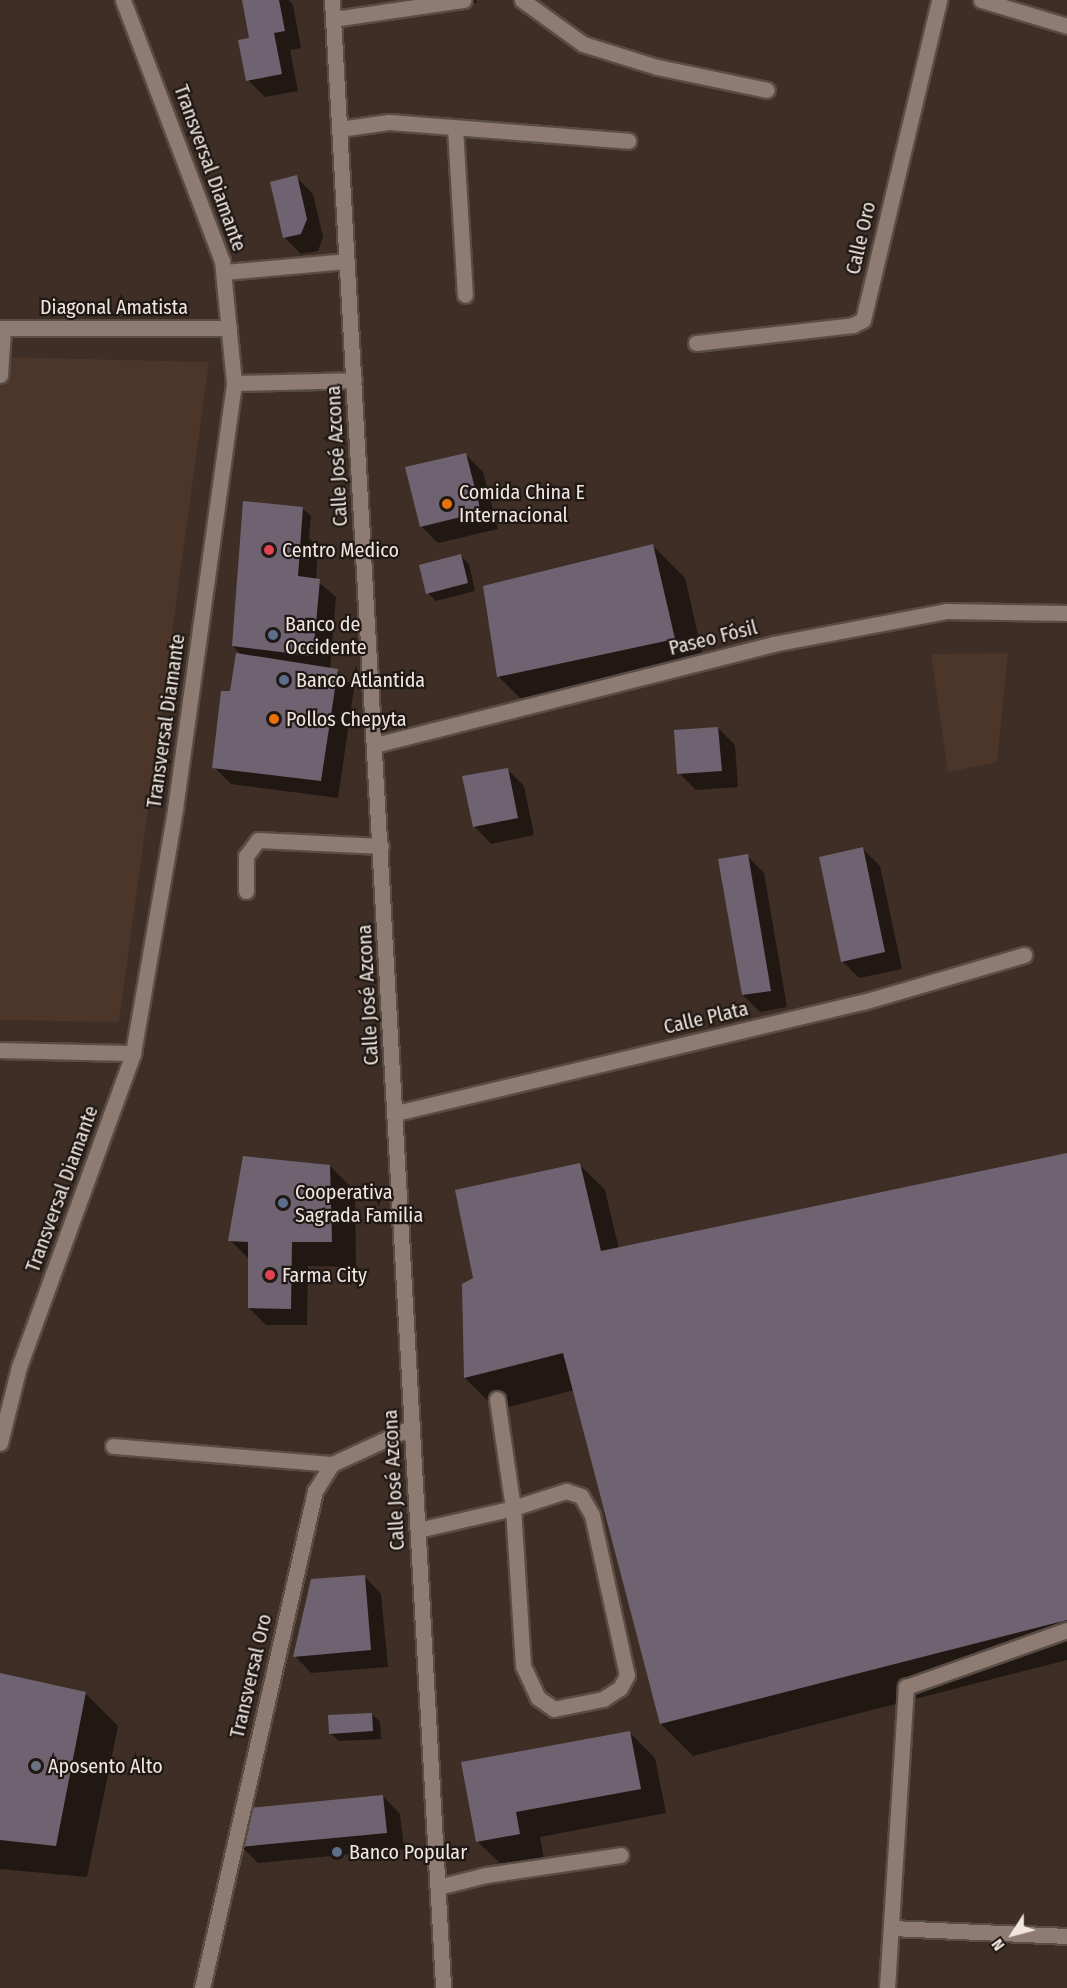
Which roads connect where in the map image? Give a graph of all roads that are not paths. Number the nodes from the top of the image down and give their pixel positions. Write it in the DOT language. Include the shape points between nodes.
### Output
graph roads {
  1 [pos="123,0"];
  2 [pos="332,0"];
  3 [pos="464,0"];
  4 [pos="522,0"];
  5 [pos="939,0"];
  6 [pos="981,0"];
  7 [pos="333,19"];
  8 [pos="1067,26"];
  9 [pos="766,90"];
  10 [pos="455,128"];
  11 [pos="339,129"];
  12 [pos="628,141"];
  13 [pos="347,261"];
  14 [pos="224,272"];
  15 [pos="465,295"];
  16 [pos="2,328"];
  17 [pos="229,328"];
  18 [pos="696,343"];
  19 [pos="0,375"];
  20 [pos="354,380"];
  21 [pos="234,383"];
  22 [pos="1067,613"];
  23 [pos="375,744"];
  24 [pos="381,846"];
  25 [pos="246,891"];
  26 [pos="1024,955"];
  27 [pos="0,1050"];
  28 [pos="133,1053"];
  29 [pos="396,1113"];
  30 [pos="497,1399"];
  31 [pos="412,1427"];
  32 [pos="0,1443"];
  33 [pos="113,1446"];
  34 [pos="332,1464"];
  35 [pos="513,1509"];
  36 [pos="418,1530"];
  37 [pos="1067,1630"];
  38 [pos="621,1855"];
  39 [pos="438,1887"];
  40 [pos="891,1929"];
  41 [pos="1067,1936"];
  42 [pos="202,1988"];
  43 [pos="443,1988"];
  44 [pos="887,1988"];
  1 -- 14 [label="street, Transversal Diamante" via="178,139"];
  2 -- 7 [label="street, Calle José Azcona"];
  3 -- 7 [label="street"];
  4 -- 9 [label="street" via="583,44 657,67"];
  5 -- 18 [label="street, Calle Oro" via="863,320 853,325"];
  6 -- 8 [label="street"];
  7 -- 11 [label="street, Calle José Azcona"];
  10 -- 11 [label="street" via="389,122"];
  10 -- 12 [label="street"];
  10 -- 15 [label="street"];
  11 -- 13 [label="street, Calle José Azcona"];
  13 -- 14 [label="street"];
  13 -- 20 [label="street, Calle José Azcona"];
  14 -- 17 [label="street, Transversal Diamante"];
  16 -- 17 [label="street, Diagonal Amatista"];
  16 -- 19 [label="street"];
  17 -- 21 [label="street, Transversal Diamante"];
  20 -- 21 [label="street"];
  20 -- 23 [label="street, Calle José Azcona"];
  21 -- 28 [label="street, Transversal Diamante" via="175,809"];
  22 -- 23 [label="street, Paseo Fósil" via="946,611 773,644"];
  23 -- 24 [label="street, Calle José Azcona"];
  24 -- 25 [label="street" via="258,840 246,856"];
  24 -- 29 [label="street, Calle José Azcona"];
  26 -- 29 [label="street, Calle Plata" via="863,1002"];
  27 -- 28 [label="street"];
  28 -- 32 [label="street, Transversal Diamante" via="19,1367"];
  29 -- 31 [label="street, Calle José Azcona"];
  30 -- 35 [label="street"];
  31 -- 34 [label="street"];
  31 -- 36 [label="street, Calle José Azcona"];
  33 -- 34 [label="street"];
  34 -- 42 [label="street, Transversal Oro" via="315,1491"];
  35 -- 35 [label="street" via="566,1491 581,1496 592,1515 627,1675 620,1688 603,1699 554,1709 537,1698 523,1666"];
  35 -- 36 [label="street"];
  36 -- 39 [label="street, Calle José Azcona"];
  37 -- 40 [label="street" via="906,1687"];
  38 -- 39 [label="street" via="486,1875"];
  39 -- 43 [label="street, Calle José Azcona"];
  40 -- 41 [label="street"];
  40 -- 44 [label="street"];
}
